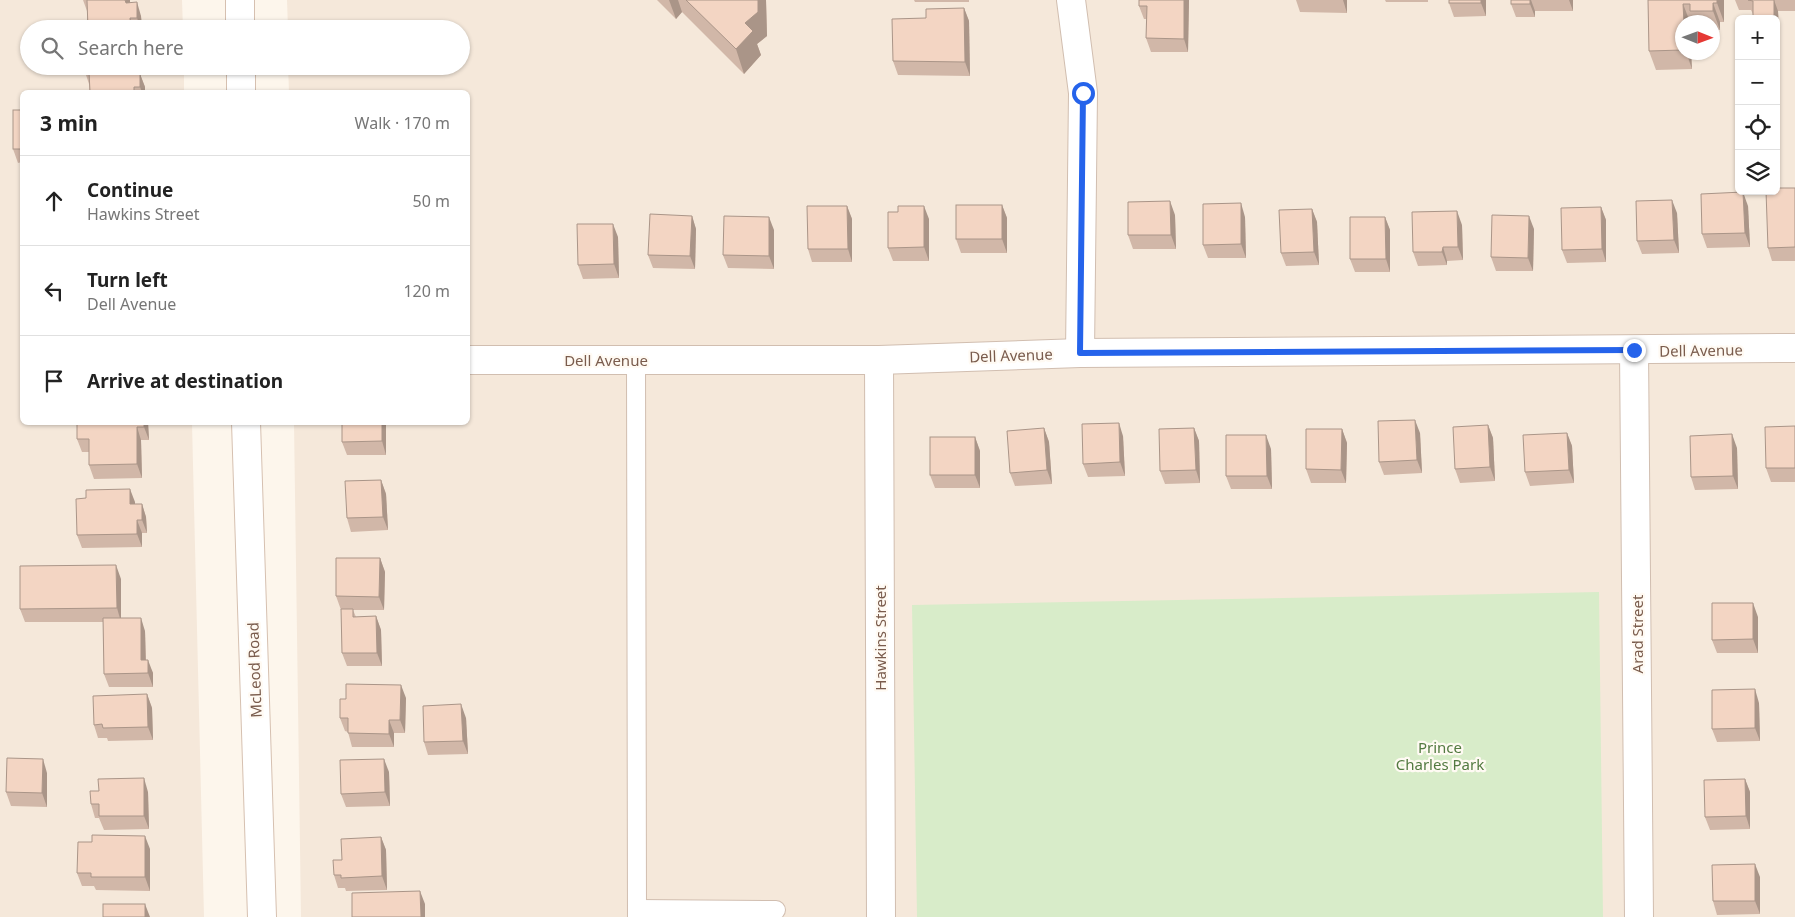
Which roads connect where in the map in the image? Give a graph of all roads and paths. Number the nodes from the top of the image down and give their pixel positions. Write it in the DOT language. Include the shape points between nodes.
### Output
graph roads {
  1 [pos="240,0"];
  2 [pos="1071,0"];
  3 [pos="240,20"];
  4 [pos="241,75"];
  5 [pos="241,90"];
  6 [pos="1795,348"];
  7 [pos="1634,350"];
  8 [pos="1080,353"];
  9 [pos="470,360"];
  10 [pos="636,360"];
  11 [pos="879,360"];
  12 [pos="246,425"];
  13 [pos="776,910"];
  14 [pos="637,913"];
  15 [pos="262,917"];
  16 [pos="881,917"];
  17 [pos="1639,917"];
  1 -- 3 [label="street"];
  2 -- 8 [label="street" via="1083,93"];
  4 -- 5 [label="street"];
  6 -- 7 [label="street, Dell Avenue"];
  7 -- 8 [label="street, Dell Avenue"];
  7 -- 17 [label="street, Arad Street"];
  8 -- 11 [label="street, Dell Avenue"];
  9 -- 10 [label="street, Dell Avenue"];
  10 -- 11 [label="street, Dell Avenue"];
  10 -- 14 [label="lane"];
  11 -- 16 [label="street, Hawkins Street"];
  12 -- 15 [label="street, McLeod Road"];
  13 -- 14 [label="lane"];
}
